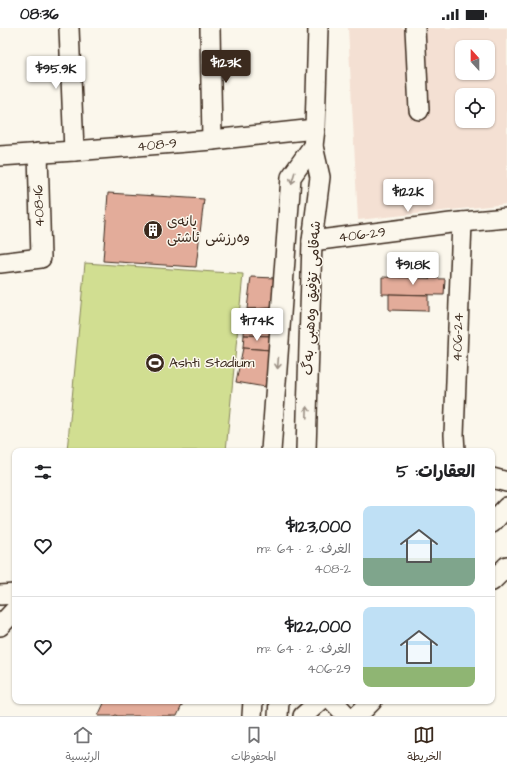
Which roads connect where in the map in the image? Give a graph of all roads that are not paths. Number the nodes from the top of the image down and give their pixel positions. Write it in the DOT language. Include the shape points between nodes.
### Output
graph roads {
  1 [pos="69,28"];
  2 [pos="210,28"];
  3 [pos="318,28"];
  4 [pos="415,28"];
  5 [pos="419,110"];
  6 [pos="314,137"];
  7 [pos="212,140"];
  8 [pos="74,152"];
  9 [pos="38,153"];
  10 [pos="0,156"];
  11 [pos="507,218"];
  12 [pos="462,222"];
  13 [pos="312,241"];
  14 [pos="0,263"];
  15 [pos="271,448"];
  16 [pos="306,448"];
  17 [pos="455,448"];
  18 [pos="495,479"];
  19 [pos="507,482"];
  20 [pos="507,507"];
  21 [pos="495,520"];
  22 [pos="507,566"];
  23 [pos="495,578"];
  24 [pos="12,594"];
  25 [pos="0,595"];
  26 [pos="12,613"];
  27 [pos="0,626"];
  28 [pos="253,704"];
  29 [pos="279,704"];
  30 [pos="317,704"];
  31 [pos="336,704"];
  32 [pos="369,704"];
  33 [pos="252,716"];
  34 [pos="278,716"];
  35 [pos="303,716"];
  36 [pos="347,716"];
  37 [pos="357,716"];
  1 -- 8 [label="street"];
  2 -- 7 [label="street"];
  3 -- 6 [label="street, شەقامی تۆفیق وەهبی بەگ"];
  4 -- 5 [label="street"];
  6 -- 7 [label="street, 408-9"];
  6 -- 13 [label="street, شەقامی تۆفیق وەهبی بەگ" via="320,176"];
  6 -- 15 [label="street, شەقامی تۆفیق وەهبی بەگ, one-way" via="292,177"];
  7 -- 8 [label="street, 408-9"];
  8 -- 9 [label="street, 408-9"];
  9 -- 10 [label="street, 408-9"];
  9 -- 14 [label="street, 408-16" via="41,258"];
  11 -- 12 [label="street, 406-29"];
  12 -- 13 [label="street, 406-29"];
  12 -- 17 [label="street, 406-24"];
  16 -- 13 [label="street, شەقامی تۆفیق وەهبی بەگ, one-way"];
  18 -- 19 [label="street"];
  20 -- 21 [label="street"];
  22 -- 23 [label="street"];
  24 -- 25 [label="street"];
  26 -- 27 [label="street"];
  28 -- 33 [label="street"];
  29 -- 34 [label="street"];
  30 -- 35 [label="street"];
  31 -- 36 [label="street"];
  32 -- 37 [label="street"];
}
